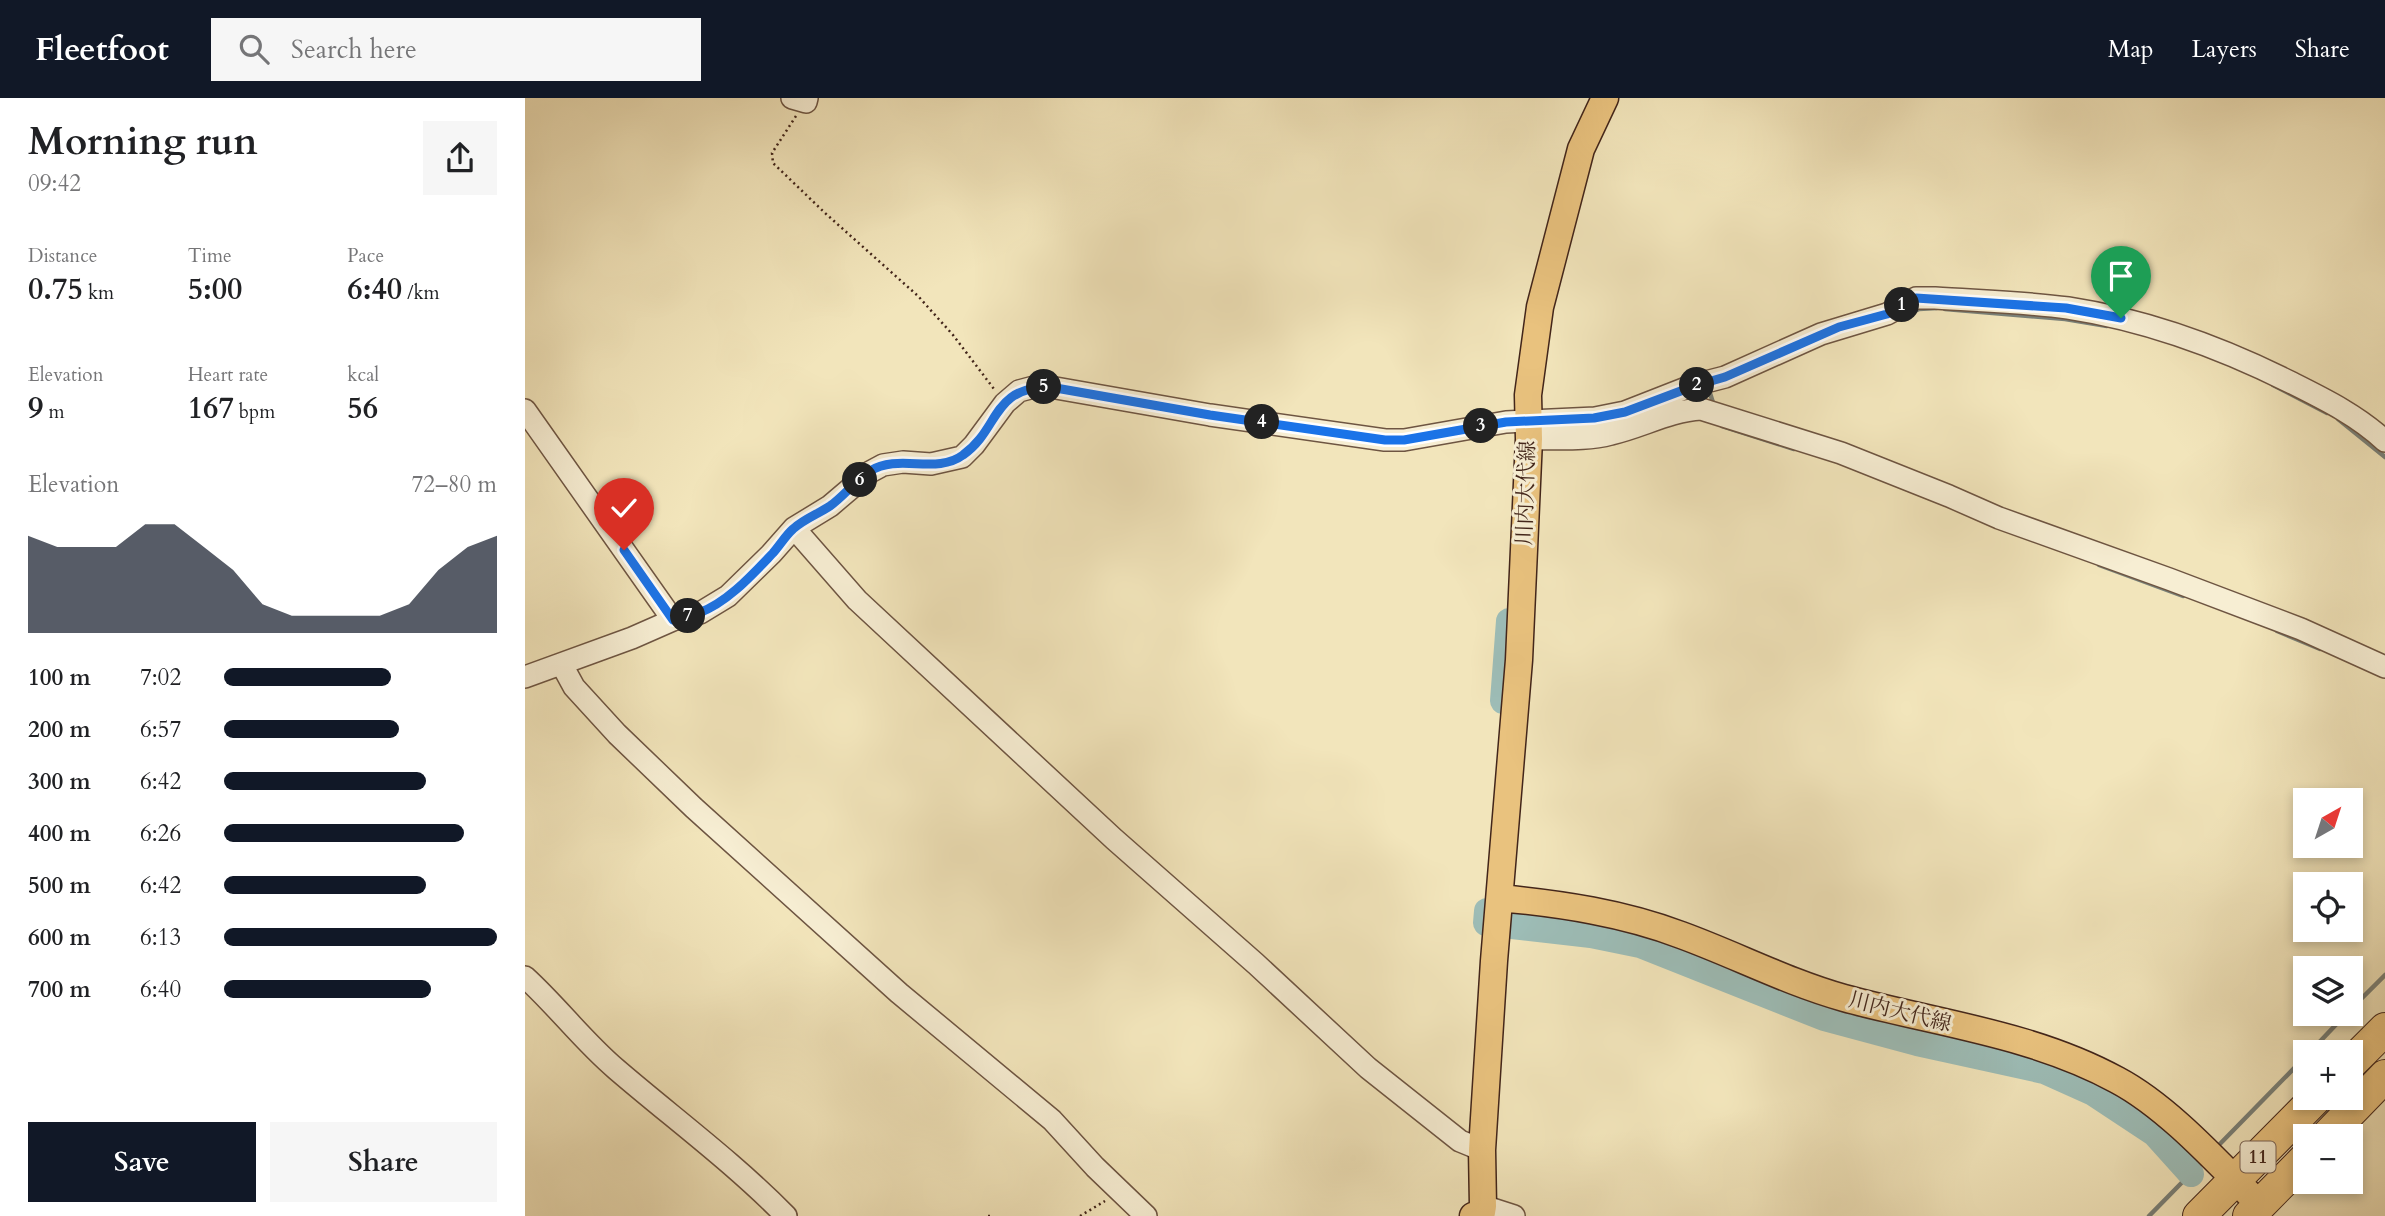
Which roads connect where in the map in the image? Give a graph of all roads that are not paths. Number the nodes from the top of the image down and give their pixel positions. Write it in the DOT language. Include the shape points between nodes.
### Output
graph roads {
  1 [pos="1605,98"];
  2 [pos="525,410"];
  3 [pos="1524,428"];
  4 [pos="2385,441"];
  5 [pos="801,537"];
  6 [pos="673,620"];
  7 [pos="562,665"];
  8 [pos="2385,667"];
  9 [pos="525,677"];
  10 [pos="1500,898"];
  11 [pos="525,977"];
  12 [pos="2385,1029"];
  13 [pos="2363,1050"];
  14 [pos="2385,1076"];
  15 [pos="2302,1110"];
  16 [pos="2339,1124"];
  17 [pos="1474,1147"];
  18 [pos="2228,1173"];
  19 [pos="2293,1173"];
  20 [pos="2260,1212"];
  21 [pos="1480,1213"];
  22 [pos="786,1216"];
  23 [pos="1146,1216"];
  24 [pos="1514,1216"];
  25 [pos="2199,1216"];
  1 -- 3 [label="main road, 川内大代線" via="1581,149 1541,307"];
  2 -- 6 [label="street"];
  3 -- 4 [label="street" via="1625,412 1725,377 1839,327 1887,314 1916,298 1935,298 2066,308 2183,335 2339,406"];
  3 -- 5 [label="street" via="1385,440 1034,387 1019,391 1005,403 962,457 931,464 903,461 883,465 831,506"];
  3 -- 8 [label="street" via="1583,439 1701,409 1841,453 1999,519 2301,629"];
  3 -- 10 [label="main road, 川内大代線" via="1519,660"];
  5 -- 6 [label="street" via="771,554 728,596 700,613"];
  5 -- 17 [label="street" via="857,600 1114,839 1368,1068"];
  6 -- 7 [label="street"];
  7 -- 9 [label="street"];
  7 -- 23 [label="street" via="574,687 617,734 694,808 899,993 1052,1120"];
  10 -- 17 [label="main road, 川内大代線"];
  10 -- 18 [label="main road, 川内大代線" via="1557,903 1681,934 1764,971 1842,998 2065,1056 2118,1080 2169,1117"];
  11 -- 22 [label="street" via="614,1067"];
  12 -- 13 [label="highway"];
  14 -- 16 [label="highway"];
  15 -- 18 [label="highway, 11"];
  17 -- 21 [label="main road, 川内大代線"];
  18 -- 20 [label="main road, 川内大代線"];
  18 -- 25 [label="highway, 11"];
  19 -- 20 [label="highway, 11"];
  21 -- 24 [label="street"];
}
